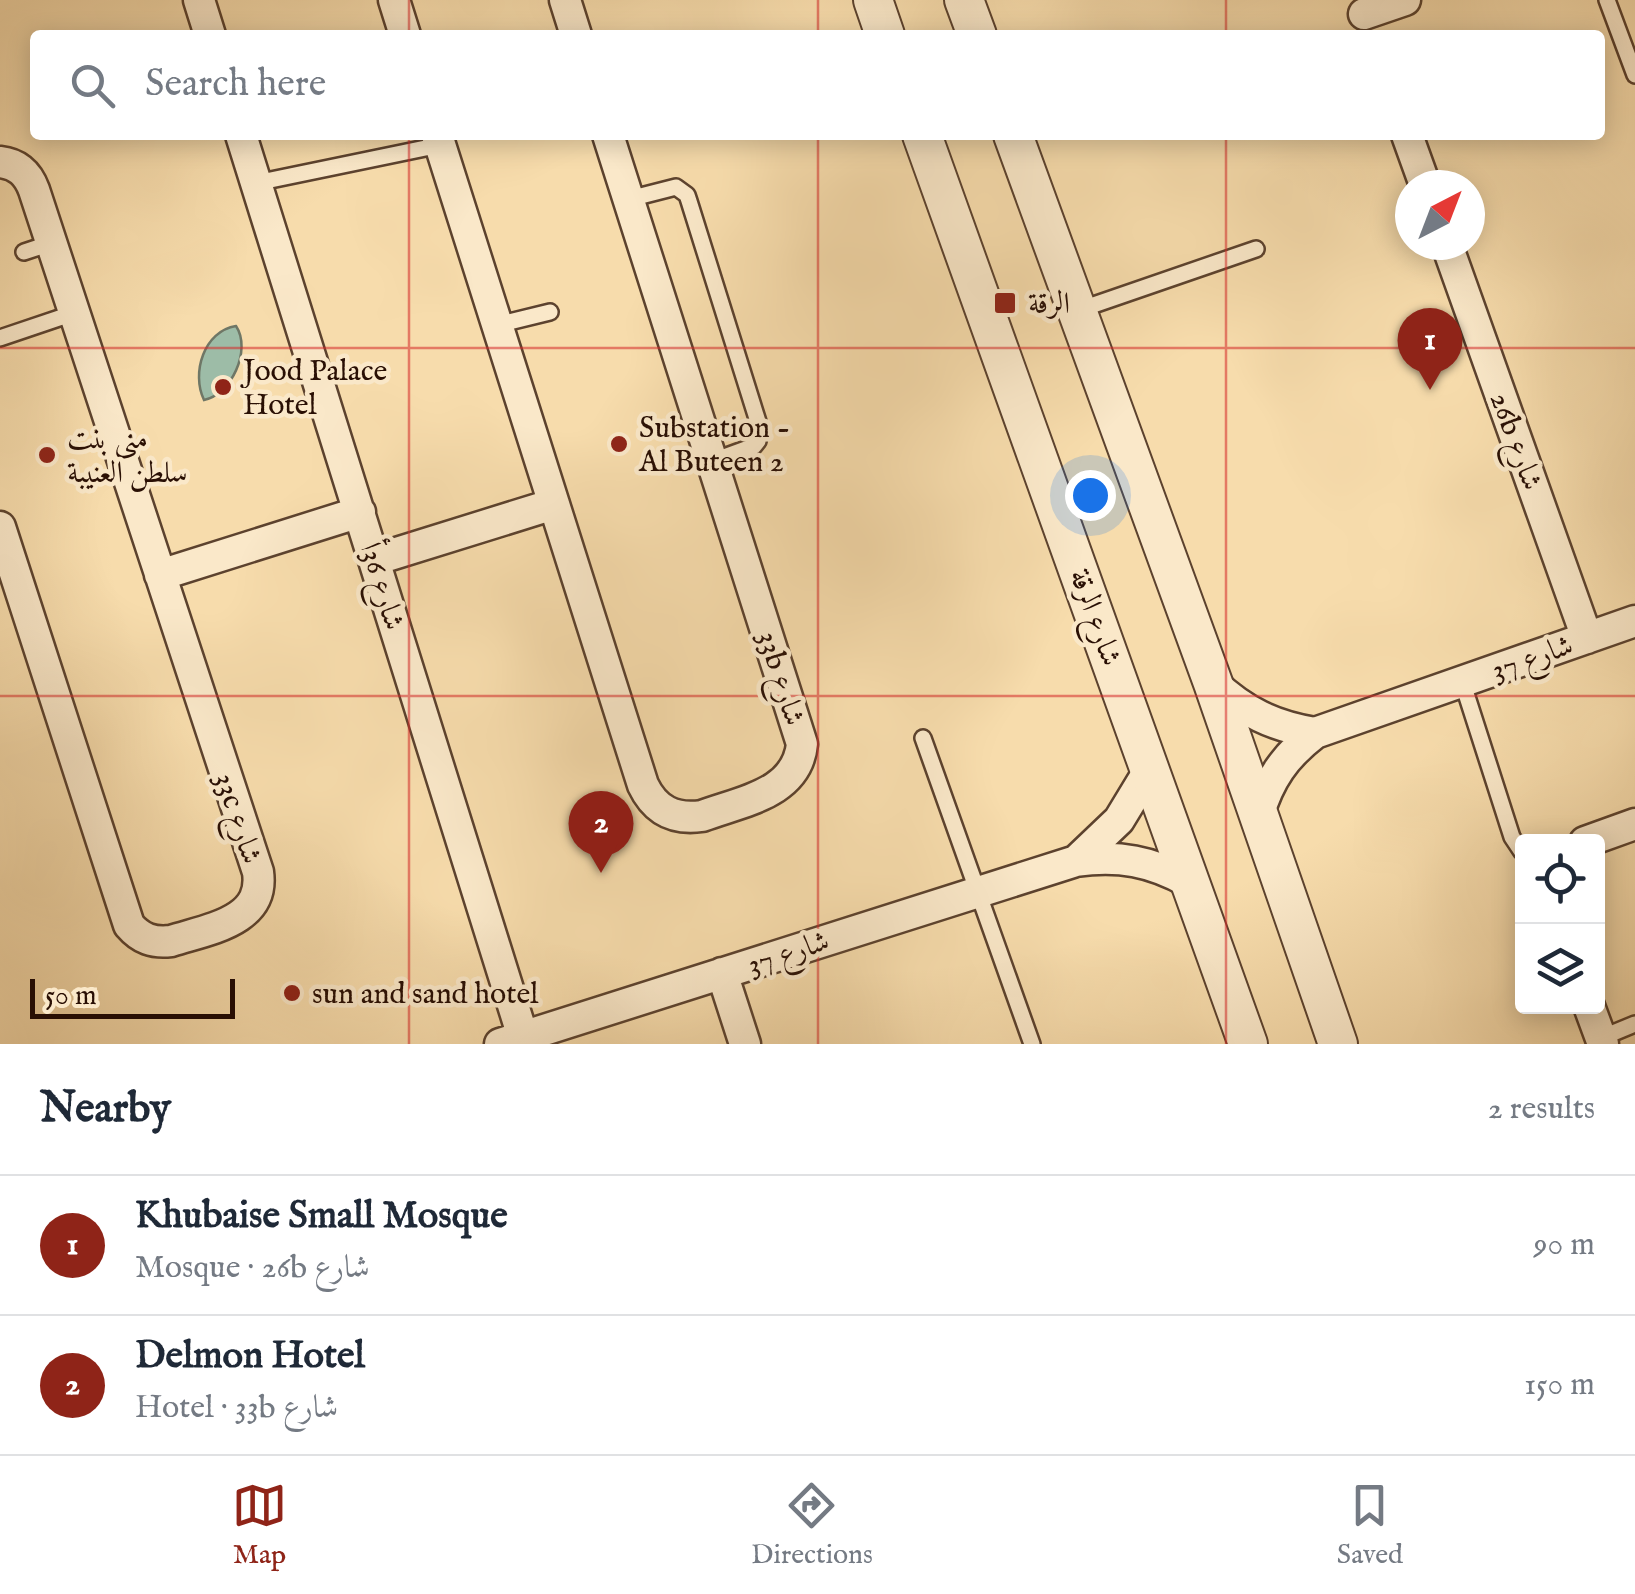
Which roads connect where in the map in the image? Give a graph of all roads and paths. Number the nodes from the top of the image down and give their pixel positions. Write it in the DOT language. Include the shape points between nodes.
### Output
graph roads {
  1 [pos="199,0"];
  2 [pos="394,0"];
  3 [pos="565,0"];
  4 [pos="873,0"];
  5 [pos="964,0"];
  6 [pos="1405,0"];
  7 [pos="1607,0"];
  8 [pos="1365,16"];
  9 [pos="208,30"];
  10 [pos="403,30"];
  11 [pos="574,30"];
  12 [pos="884,30"];
  13 [pos="974,30"];
  14 [pos="1635,75"];
  15 [pos="243,140"];
  16 [pos="438,140"];
  17 [pos="610,140"];
  18 [pos="924,140"];
  19 [pos="1015,140"];
  20 [pos="1409,140"];
  21 [pos="0,162"];
  22 [pos="1420,170"];
  23 [pos="256,182"];
  24 [pos="629,199"];
  25 [pos="1256,249"];
  26 [pos="1451,260"];
  27 [pos="1076,311"];
  28 [pos="550,312"];
  29 [pos="74,313"];
  30 [pos="497,325"];
  31 [pos="0,338"];
  32 [pos="713,462"];
  33 [pos="554,504"];
  34 [pos="360,512"];
  35 [pos="0,527"];
  36 [pos="374,560"];
  37 [pos="160,575"];
  38 [pos="14,620"];
  39 [pos="1635,621"];
  40 [pos="1586,638"];
  41 [pos="1462,682"];
  42 [pos="1212,683"];
  43 [pos="1315,733"];
  44 [pos="923,738"];
  45 [pos="1150,768"];
  46 [pos="1258,816"];
  47 [pos="1635,824"];
  48 [pos="1605,835"];
  49 [pos="1515,842"];
  50 [pos="1076,861"];
  51 [pos="1190,882"];
  52 [pos="978,891"];
  53 [pos="722,974"];
  54 [pos="1593,1014"];
  55 [pos="1635,1024"];
  56 [pos="512,1040"];
  57 [pos="1602,1041"];
  58 [pos="745,1044"];
  59 [pos="1032,1044"];
  60 [pos="1248,1044"];
  61 [pos="1338,1044"];
  1 -- 9 [label="street"];
  2 -- 10 [label="street"];
  3 -- 11 [label="street"];
  4 -- 12 [label="street"];
  5 -- 13 [label="street"];
  6 -- 8 [label="street"];
  7 -- 14 [label="lane"];
  15 -- 23 [label="street, شارع 36أ"];
  16 -- 23 [label="lane"];
  16 -- 30 [label="street, 33b شارع"];
  17 -- 24 [label="street, 33b شارع"];
  18 -- 45 [label="street, شارع الرقة"];
  19 -- 27 [label="street"];
  20 -- 22 [label="street"];
  21 -- 29 [label="street, 33c شارع" via="30,178 38,248"];
  23 -- 34 [label="street, شارع 36أ"];
  24 -- 32 [label="street, 33b شارع"];
  24 -- 32 [label="lane" via="676,188 687,195 760,428 754,446"];
  25 -- 27 [label="lane"];
  26 -- 40 [label="street, 26b شارع"];
  27 -- 42 [label="street"];
  28 -- 30 [label="lane"];
  29 -- 31 [label="lane"];
  29 -- 37 [label="street, 33c شارع"];
  30 -- 33 [label="street, 33b شارع"];
  32 -- 33 [label="street, 33b شارع" via="802,744 785,783 702,816 673,816 649,798"];
  33 -- 36 [label="street"];
  34 -- 36 [label="street, شارع 36أ"];
  34 -- 37 [label="street"];
  35 -- 38 [label="street, 33c شارع"];
  36 -- 56 [label="street, شارع 36أ"];
  37 -- 38 [label="street, 33c شارع" via="260,884 244,915 171,941 138,934 125,914"];
  39 -- 40 [label="street, شارع 37"];
  40 -- 41 [label="street, شارع 37"];
  41 -- 43 [label="street, شارع 37"];
  41 -- 49 [label="lane"];
  42 -- 43 [label="street" via="1259,718"];
  42 -- 46 [label="street"];
  43 -- 46 [label="street, شارع 37" via="1278,768"];
  44 -- 52 [label="lane"];
  45 -- 50 [label="street, شارع 37" via="1119,820"];
  45 -- 51 [label="street, شارع الرقة"];
  46 -- 61 [label="street"];
  47 -- 48 [label="street"];
  50 -- 51 [label="street, شارع 37" via="1135,859"];
  50 -- 52 [label="street, شارع 37"];
  51 -- 60 [label="street, شارع الرقة"];
  52 -- 53 [label="street, شارع 37"];
  52 -- 59 [label="lane"];
  53 -- 56 [label="street, شارع 37"];
  53 -- 58 [label="street"];
  54 -- 57 [label="street"];
  55 -- 57 [label="lane"];
}
